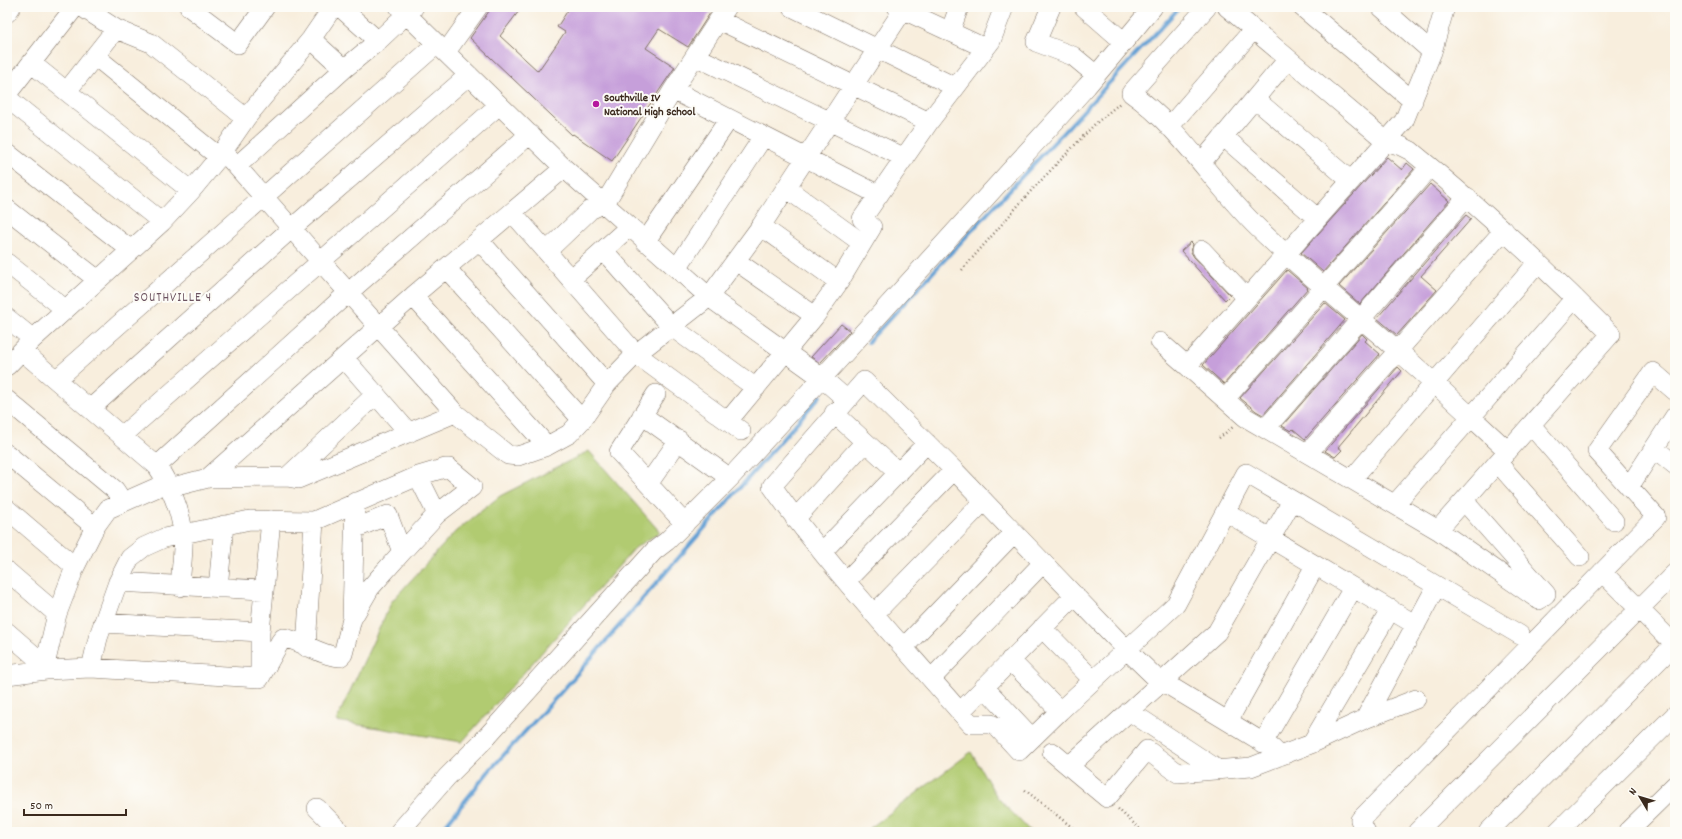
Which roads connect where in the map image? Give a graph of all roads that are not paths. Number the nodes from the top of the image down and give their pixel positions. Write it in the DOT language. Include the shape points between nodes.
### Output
graph roads {
  1 [pos="11,7"];
  2 [pos="75,7"];
  3 [pos="82,7"];
  4 [pos="189,7"];
  5 [pos="264,7"];
  6 [pos="333,7"];
  7 [pos="340,7"];
  8 [pos="792,7"];
  9 [pos="959,7"];
  10 [pos="1004,7"];
  11 [pos="1051,7"];
  12 [pos="1084,7"];
  13 [pos="1153,7"];
  14 [pos="1208,7"];
  15 [pos="1227,7"];
  16 [pos="1302,7"];
  17 [pos="1445,7"];
  18 [pos="476,8"];
  19 [pos="902,8"];
  20 [pos="407,10"];
  21 [pos="1390,10"];
  22 [pos="7,13"];
  23 [pos="723,14"];
  24 [pos="116,29"];
  25 [pos="1253,30"];
  26 [pos="950,32"];
  27 [pos="311,39"];
  28 [pos="378,41"];
  29 [pos="1124,42"];
  30 [pos="441,48"];
  31 [pos="985,48"];
  32 [pos="879,49"];
  33 [pos="1432,52"];
  34 [pos="95,56"];
  35 [pos="696,56"];
  36 [pos="1288,59"];
  37 [pos="31,63"];
  38 [pos="344,69"];
  39 [pos="469,75"];
  40 [pos="1096,75"];
  41 [pos="854,86"];
  42 [pos="955,87"];
  43 [pos="673,90"];
  44 [pos="67,91"];
  45 [pos="7,94"];
  46 [pos="7,98"];
  47 [pos="1255,99"];
  48 [pos="1413,101"];
  49 [pos="499,105"];
  50 [pos="246,118"];
  51 [pos="729,119"];
  52 [pos="831,121"];
  53 [pos="929,122"];
  54 [pos="1169,127"];
  55 [pos="530,134"];
  56 [pos="1223,136"];
  57 [pos="763,137"];
  58 [pos="1386,141"];
  59 [pos="7,153"];
  60 [pos="221,154"];
  61 [pos="806,158"];
  62 [pos="905,158"];
  63 [pos="1201,163"];
  64 [pos="237,166"];
  65 [pos="1430,167"];
  66 [pos="564,168"];
  67 [pos="1351,181"];
  68 [pos="786,188"];
  69 [pos="191,191"];
  70 [pos="879,195"];
  71 [pos="265,197"];
  72 [pos="1467,197"];
  73 [pos="605,203"];
  74 [pos="7,208"];
  75 [pos="512,212"];
  76 [pos="1317,218"];
  77 [pos="162,222"];
  78 [pos="761,226"];
  79 [pos="629,227"];
  80 [pos="292,228"];
  81 [pos="1504,230"];
  82 [pos="479,240"];
  83 [pos="645,242"];
  84 [pos="862,244"];
  85 [pos="131,250"];
  86 [pos="603,250"];
  87 [pos="1202,250"];
  88 [pos="547,251"];
  89 [pos="1286,254"];
  90 [pos="320,260"];
  91 [pos="736,261"];
  92 [pos="1538,262"];
  93 [pos="7,263"];
  94 [pos="446,268"];
  95 [pos="678,268"];
  96 [pos="571,279"];
  97 [pos="98,280"];
  98 [pos="839,282"];
  99 [pos="1324,287"];
  100 [pos="349,292"];
  101 [pos="413,296"];
  102 [pos="708,297"];
  103 [pos="1247,298"];
  104 [pos="1575,298"];
  105 [pos="65,309"];
  106 [pos="815,316"];
  107 [pos="7,318"];
  108 [pos="1361,319"];
  109 [pos="379,327"];
  110 [pos="672,327"];
  111 [pos="1160,342"];
  112 [pos="27,345"];
  113 [pos="1398,350"];
  114 [pos="785,353"];
  115 [pos="636,354"];
  116 [pos="344,358"];
  117 [pos="7,366"];
  118 [pos="1187,366"];
  119 [pos="822,378"];
  120 [pos="56,380"];
  121 [pos="608,384"];
  122 [pos="1434,384"];
  123 [pos="756,388"];
  124 [pos="1675,390"];
  125 [pos="376,394"];
  126 [pos="656,394"];
  127 [pos="1225,399"];
  128 [pos="7,400"];
  129 [pos="847,400"];
  130 [pos="90,409"];
  131 [pos="455,413"];
  132 [pos="834,413"];
  133 [pos="642,415"];
  134 [pos="1470,416"];
  135 [pos="1675,416"];
  136 [pos="582,420"];
  137 [pos="1531,425"];
  138 [pos="1266,428"];
  139 [pos="409,433"];
  140 [pos="122,436"];
  141 [pos="679,440"];
  142 [pos="865,442"];
  143 [pos="927,443"];
  144 [pos="547,446"];
  145 [pos="1654,448"];
  146 [pos="1308,453"];
  147 [pos="7,454"];
  148 [pos="1503,457"];
  149 [pos="1675,465"];
  150 [pos="157,466"];
  151 [pos="954,470"];
  152 [pos="899,473"];
  153 [pos="418,476"];
  154 [pos="287,477"];
  155 [pos="208,478"];
  156 [pos="730,478"];
  157 [pos="1352,479"];
  158 [pos="648,484"];
  159 [pos="168,486"];
  160 [pos="1629,487"];
  161 [pos="984,501"];
  162 [pos="1292,501"];
  163 [pos="1464,501"];
  164 [pos="123,502"];
  165 [pos="356,502"];
  166 [pos="1395,504"];
  167 [pos="7,509"];
  168 [pos="1226,512"];
  169 [pos="437,514"];
  170 [pos="795,519"];
  171 [pos="271,520"];
  172 [pos="314,520"];
  173 [pos="1614,521"];
  174 [pos="684,524"];
  175 [pos="224,525"];
  176 [pos="95,527"];
  177 [pos="354,529"];
  178 [pos="1438,530"];
  179 [pos="1014,533"];
  180 [pos="183,534"];
  181 [pos="1270,538"];
  182 [pos="1508,551"];
  183 [pos="402,552"];
  184 [pos="822,552"];
  185 [pos="1580,557"];
  186 [pos="1043,563"];
  187 [pos="1315,566"];
  188 [pos="75,567"];
  189 [pos="1491,567"];
  190 [pos="7,571"];
  191 [pos="1602,572"];
  192 [pos="1675,572"];
  193 [pos="847,580"];
  194 [pos="118,582"];
  195 [pos="180,586"];
  196 [pos="1436,586"];
  197 [pos="218,588"];
  198 [pos="1353,588"];
  199 [pos="263,590"];
  200 [pos="1075,595"];
  201 [pos="1391,609"];
  202 [pos="1639,609"];
  203 [pos="875,613"];
  204 [pos="57,614"];
  205 [pos="352,619"];
  206 [pos="103,623"];
  207 [pos="1416,625"];
  208 [pos="1042,628"];
  209 [pos="7,632"];
  210 [pos="260,632"];
  211 [pos="1520,635"];
  212 [pos="1675,644"];
  213 [pos="306,647"];
  214 [pos="904,647"];
  215 [pos="1126,649"];
  216 [pos="1010,660"];
  217 [pos="46,668"];
  218 [pos="91,668"];
  219 [pos="7,675"];
  220 [pos="260,678"];
  221 [pos="931,679"];
  222 [pos="1093,680"];
  223 [pos="1163,682"];
  224 [pos="984,687"];
  225 [pos="1416,699"];
  226 [pos="1060,711"];
  227 [pos="1128,711"];
  228 [pos="960,712"];
  229 [pos="1675,715"];
  230 [pos="1365,719"];
  231 [pos="1228,721"];
  232 [pos="1032,738"];
  233 [pos="1263,743"];
  234 [pos="1312,744"];
  235 [pos="1052,752"];
  236 [pos="1280,756"];
  237 [pos="1069,766"];
  238 [pos="1217,769"];
  239 [pos="1675,784"];
  240 [pos="317,808"];
  241 [pos="337,832"];
  242 [pos="399,832"];
  243 [pos="1366,832"];
  244 [pos="1417,832"];
  245 [pos="1488,832"];
  246 [pos="1557,832"];
  247 [pos="1628,832"];
  1 -- 22 [label="street"];
  2 -- 37 [label="street"];
  3 -- 24 [label="street"];
  4 -- 5 [label="street" via="238,44"];
  6 -- 27 [label="street"];
  7 -- 28 [label="street"];
  8 -- 32 [label="street"];
  9 -- 26 [label="street"];
  10 -- 31 [label="street" via="991,41"];
  11 -- 40 [label="street" via="1036,42 1073,56"];
  12 -- 29 [label="street"];
  13 -- 29 [label="street"];
  14 -- 54 [label="street" via="1131,93 1143,101"];
  15 -- 25 [label="street"];
  16 -- 48 [label="street"];
  17 -- 33 [label="street"];
  18 -- 30 [label="street"];
  19 -- 26 [label="street"];
  19 -- 32 [label="street"];
  20 -- 28 [label="street"];
  20 -- 30 [label="street"];
  21 -- 33 [label="street"];
  23 -- 35 [label="street"];
  23 -- 41 [label="street"];
  24 -- 34 [label="street"];
  24 -- 50 [label="street" via="151,43"];
  25 -- 36 [label="street"];
  25 -- 54 [label="street"];
  26 -- 31 [label="street"];
  27 -- 38 [label="street"];
  27 -- 50 [label="street"];
  28 -- 38 [label="street"];
  29 -- 40 [label="street"];
  30 -- 39 [label="street"];
  30 -- 71 [label="street"];
  31 -- 42 [label="street"];
  32 -- 41 [label="street"];
  32 -- 42 [label="street"];
  33 -- 48 [label="street"];
  34 -- 44 [label="street"];
  34 -- 60 [label="street"];
  35 -- 43 [label="street"];
  35 -- 52 [label="street"];
  36 -- 47 [label="street"];
  36 -- 58 [label="street"];
  37 -- 44 [label="street"];
  37 -- 45 [label="street"];
  38 -- 64 [label="street"];
  39 -- 49 [label="street"];
  39 -- 80 [label="street"];
  40 -- 119 [label="street"];
  41 -- 52 [label="street"];
  41 -- 53 [label="street"];
  42 -- 53 [label="street"];
  43 -- 51 [label="street"];
  43 -- 73 [label="street"];
  44 -- 69 [label="street"];
  46 -- 77 [label="street"];
  47 -- 56 [label="street"];
  47 -- 67 [label="street"];
  48 -- 58 [label="street" via="1404,121"];
  49 -- 55 [label="street"];
  49 -- 90 [label="street"];
  50 -- 60 [label="street"];
  51 -- 57 [label="street"];
  51 -- 83 [label="street"];
  52 -- 61 [label="street"];
  52 -- 62 [label="street"];
  53 -- 62 [label="street"];
  54 -- 63 [label="street"];
  55 -- 66 [label="street"];
  55 -- 100 [label="street"];
  56 -- 63 [label="street"];
  56 -- 76 [label="street"];
  57 -- 61 [label="street"];
  57 -- 95 [label="street"];
  58 -- 65 [label="street" via="1406,148"];
  58 -- 67 [label="street"];
  59 -- 85 [label="street"];
  60 -- 64 [label="street"];
  60 -- 69 [label="street"];
  61 -- 68 [label="street"];
  61 -- 70 [label="street"];
  62 -- 70 [label="street"];
  63 -- 89 [label="street" via="1252,222"];
  64 -- 71 [label="street"];
  65 -- 72 [label="street"];
  65 -- 99 [label="street"];
  66 -- 73 [label="street"];
  66 -- 75 [label="street"];
  67 -- 76 [label="street"];
  68 -- 78 [label="street"];
  68 -- 84 [label="street"];
  69 -- 77 [label="street"];
  70 -- 84 [label="street" via="862,219 872,227"];
  71 -- 80 [label="street"];
  71 -- 120 [label="street"];
  72 -- 81 [label="street"];
  72 -- 108 [label="street"];
  73 -- 79 [label="street"];
  73 -- 88 [label="street" via="590,210"];
  74 -- 97 [label="street"];
  75 -- 82 [label="street"];
  75 -- 88 [label="street"];
  76 -- 89 [label="street"];
  77 -- 85 [label="street"];
  78 -- 91 [label="street"];
  78 -- 98 [label="street"];
  79 -- 83 [label="street"];
  79 -- 86 [label="street"];
  80 -- 90 [label="street"];
  80 -- 130 [label="street"];
  81 -- 92 [label="street"];
  81 -- 113 [label="street"];
  82 -- 94 [label="street"];
  82 -- 121 [label="street"];
  83 -- 95 [label="street"];
  84 -- 98 [label="street"];
  85 -- 97 [label="street"];
  86 -- 96 [label="street"];
  86 -- 110 [label="street"];
  87 -- 103 [label="street"];
  88 -- 96 [label="street"];
  89 -- 99 [label="street"];
  89 -- 103 [label="street"];
  90 -- 100 [label="street"];
  90 -- 140 [label="street"];
  91 -- 102 [label="street"];
  91 -- 106 [label="street"];
  92 -- 104 [label="street"];
  92 -- 122 [label="street"];
  93 -- 105 [label="street"];
  94 -- 101 [label="street"];
  94 -- 136 [label="street"];
  95 -- 102 [label="street"];
  96 -- 115 [label="street"];
  97 -- 105 [label="street"];
  98 -- 106 [label="street"];
  99 -- 108 [label="street"];
  99 -- 127 [label="street"];
  100 -- 109 [label="street"];
  100 -- 150 [label="street"];
  101 -- 109 [label="street"];
  101 -- 144 [label="street"];
  102 -- 110 [label="street"];
  102 -- 114 [label="street"];
  103 -- 118 [label="street"];
  104 -- 134 [label="street"];
  104 -- 137 [label="street" via="1611,334"];
  105 -- 112 [label="street"];
  106 -- 114 [label="street"];
  107 -- 112 [label="street"];
  108 -- 113 [label="street"];
  108 -- 138 [label="street"];
  109 -- 116 [label="street"];
  109 -- 131 [label="street"];
  110 -- 115 [label="street"];
  110 -- 123 [label="street"];
  111 -- 118 [label="street"];
  112 -- 117 [label="street"];
  112 -- 120 [label="street"];
  113 -- 122 [label="street"];
  113 -- 146 [label="street"];
  114 -- 119 [label="street"];
  114 -- 123 [label="street"];
  115 -- 121 [label="street"];
  115 -- 123 [label="street" via="735,426"];
  116 -- 125 [label="street"];
  116 -- 155 [label="street"];
  118 -- 127 [label="street"];
  119 -- 129 [label="street"];
  119 -- 156 [label="street"];
  120 -- 130 [label="street"];
  121 -- 136 [label="street"];
  122 -- 134 [label="street"];
  122 -- 157 [label="street"];
  124 -- 160 [label="street" via="1653,372 1597,451"];
  125 -- 139 [label="street"];
  125 -- 154 [label="street"];
  126 -- 133 [label="street"];
  127 -- 138 [label="street" via="1245,416"];
  128 -- 164 [label="street" via="115,490"];
  129 -- 132 [label="street"];
  129 -- 143 [label="street" via="864,381"];
  130 -- 140 [label="street"];
  131 -- 139 [label="street"];
  131 -- 144 [label="street" via="508,454 518,456"];
  132 -- 142 [label="street"];
  132 -- 170 [label="street" via="772,486"];
  133 -- 141 [label="street"];
  133 -- 158 [label="street" via="619,452"];
  134 -- 148 [label="street"];
  134 -- 166 [label="street"];
  135 -- 145 [label="street"];
  136 -- 144 [label="street" via="570,434"];
  137 -- 148 [label="street"];
  137 -- 173 [label="street"];
  138 -- 146 [label="street"];
  139 -- 154 [label="street" via="302,478"];
  140 -- 150 [label="street"];
  141 -- 156 [label="street"];
  141 -- 158 [label="street"];
  142 -- 152 [label="street"];
  142 -- 170 [label="street"];
  143 -- 151 [label="street"];
  143 -- 152 [label="street"];
  145 -- 149 [label="street"];
  145 -- 160 [label="street"];
  146 -- 157 [label="street"];
  147 -- 176 [label="street"];
  148 -- 163 [label="street"];
  148 -- 185 [label="street"];
  150 -- 159 [label="street"];
  151 -- 161 [label="street"];
  151 -- 193 [label="street"];
  152 -- 184 [label="street"];
  153 -- 165 [label="street"];
  153 -- 169 [label="street"];
  153 -- 169 [label="street" via="449,468 472,487"];
  154 -- 155 [label="street"];
  155 -- 159 [label="street"];
  156 -- 174 [label="street"];
  157 -- 166 [label="street"];
  158 -- 174 [label="street"];
  159 -- 164 [label="street"];
  159 -- 180 [label="street"];
  160 -- 191 [label="street" via="1656,517"];
  161 -- 179 [label="street"];
  161 -- 203 [label="street"];
  162 -- 168 [label="street" via="1246,473"];
  162 -- 181 [label="street"];
  162 -- 196 [label="street"];
  163 -- 178 [label="street"];
  163 -- 182 [label="street"];
  164 -- 176 [label="street" via="108,509"];
  165 -- 172 [label="street"];
  165 -- 177 [label="street"];
  166 -- 178 [label="street"];
  167 -- 188 [label="street"];
  168 -- 181 [label="street"];
  168 -- 215 [label="street" via="1176,604"];
  169 -- 183 [label="street"];
  170 -- 184 [label="street"];
  171 -- 172 [label="street"];
  171 -- 175 [label="street" via="250,520"];
  171 -- 199 [label="street"];
  172 -- 213 [label="street"];
  174 -- 242 [label="street" via="654,551"];
  175 -- 180 [label="street"];
  175 -- 197 [label="street"];
  176 -- 188 [label="street"];
  177 -- 183 [label="street" via="388,515"];
  177 -- 205 [label="street"];
  178 -- 189 [label="street"];
  179 -- 186 [label="street"];
  179 -- 214 [label="street"];
  180 -- 194 [label="street" via="164,538 144,547 130,558"];
  180 -- 195 [label="street"];
  181 -- 187 [label="street"];
  181 -- 223 [label="street" via="1217,632"];
  182 -- 189 [label="street"];
  182 -- 189 [label="street" via="1546,594 1539,600"];
  183 -- 205 [label="street" via="370,588"];
  184 -- 193 [label="street"];
  186 -- 200 [label="street"];
  186 -- 221 [label="street"];
  187 -- 198 [label="street"];
  187 -- 231 [label="street"];
  188 -- 204 [label="street"];
  190 -- 204 [label="street"];
  191 -- 202 [label="street"];
  191 -- 243 [label="street" via="1360,820"];
  192 -- 202 [label="street"];
  193 -- 203 [label="street"];
  194 -- 195 [label="street"];
  194 -- 206 [label="street"];
  195 -- 197 [label="street"];
  196 -- 207 [label="street"];
  196 -- 211 [label="street"];
  197 -- 199 [label="street"];
  198 -- 201 [label="street"];
  198 -- 233 [label="street"];
  199 -- 210 [label="street"];
  200 -- 208 [label="street"];
  200 -- 215 [label="street"];
  201 -- 207 [label="street"];
  201 -- 234 [label="street"];
  202 -- 212 [label="street"];
  202 -- 244 [label="street"];
  203 -- 214 [label="street"];
  204 -- 217 [label="street"];
  205 -- 213 [label="street" via="340,657"];
  206 -- 210 [label="street"];
  206 -- 218 [label="street"];
  207 -- 230 [label="street"];
  208 -- 216 [label="street"];
  208 -- 222 [label="street"];
  209 -- 217 [label="street"];
  210 -- 220 [label="street"];
  212 -- 245 [label="street"];
  213 -- 220 [label="street" via="289,638 283,638"];
  214 -- 221 [label="street"];
  215 -- 222 [label="street"];
  215 -- 223 [label="street"];
  216 -- 224 [label="street"];
  216 -- 226 [label="street"];
  217 -- 218 [label="street"];
  217 -- 219 [label="street"];
  218 -- 220 [label="street"];
  221 -- 228 [label="street"];
  222 -- 226 [label="street"];
  223 -- 227 [label="street"];
  223 -- 231 [label="street"];
  224 -- 228 [label="street"];
  224 -- 232 [label="street"];
  225 -- 230 [label="street"];
  226 -- 232 [label="street"];
  227 -- 237 [label="street"];
  227 -- 238 [label="street"];
  228 -- 232 [label="street" via="971,724 991,724 997,727 1019,751"];
  229 -- 246 [label="street"];
  230 -- 234 [label="street"];
  231 -- 233 [label="street"];
  233 -- 236 [label="street"];
  234 -- 236 [label="street"];
  235 -- 237 [label="street"];
  236 -- 238 [label="street" via="1251,767"];
  237 -- 238 [label="street" via="1107,798 1147,750 1178,773"];
  239 -- 247 [label="street"];
  240 -- 241 [label="street" via="336,825"];
}
